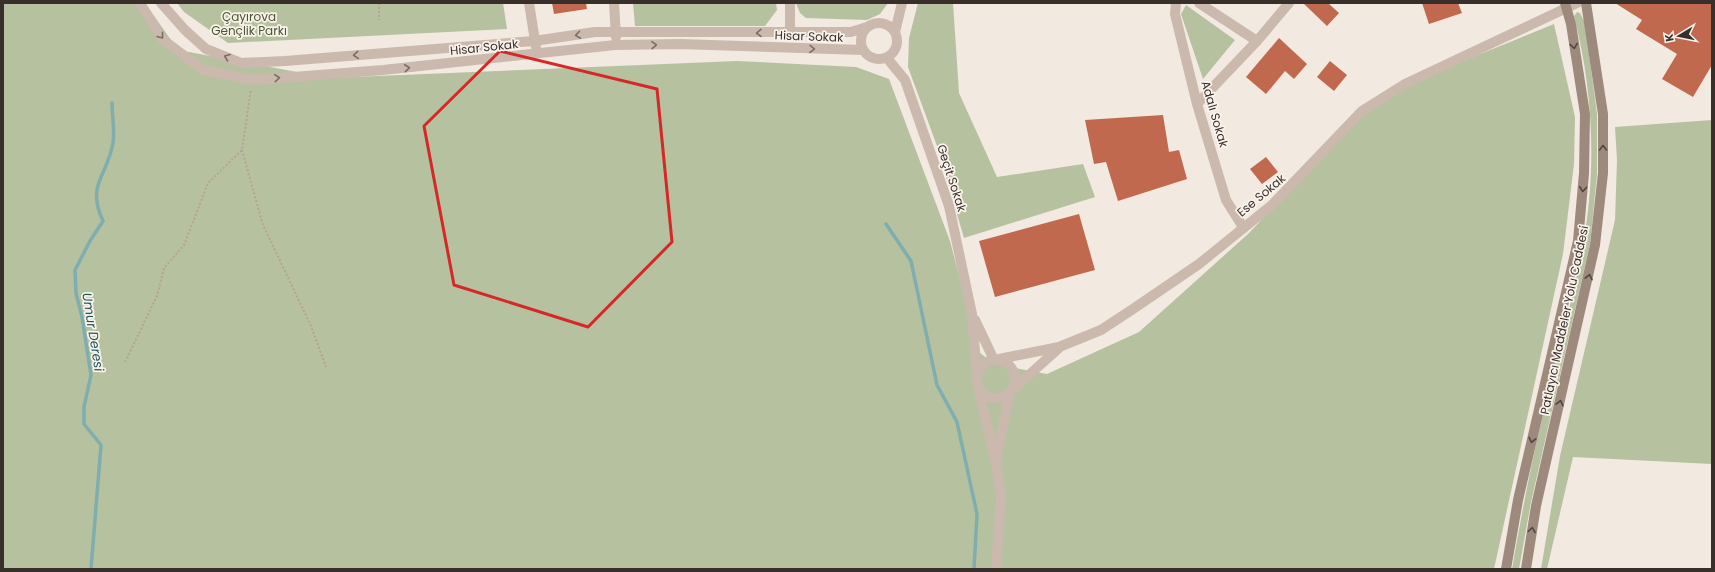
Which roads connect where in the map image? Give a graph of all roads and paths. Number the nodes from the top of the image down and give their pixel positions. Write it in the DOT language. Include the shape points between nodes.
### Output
graph roads {
  1 [pos="140,3"];
  2 [pos="161,3"];
  3 [pos="379,3"];
  4 [pos="529,3"];
  5 [pos="614,3"];
  6 [pos="729,3"];
  7 [pos="736,3"];
  8 [pos="790,3"];
  9 [pos="902,3"];
  10 [pos="1176,3"];
  11 [pos="1199,3"];
  12 [pos="1289,3"];
  13 [pos="1577,3"];
  14 [pos="1586,3"];
  15 [pos="1566,5"];
  16 [pos="379,20"];
  17 [pos="867,27"];
  18 [pos="617,31"];
  19 [pos="895,32"];
  20 [pos="790,33"];
  21 [pos="534,41"];
  22 [pos="1256,41"];
  23 [pos="616,45"];
  24 [pos="863,50"];
  25 [pos="539,54"];
  26 [pos="887,58"];
  27 [pos="253,80"];
  28 [pos="1198,104"];
  29 [pos="242,150"];
  30 [pos="1242,227"];
  31 [pos="972,314"];
  32 [pos="1059,347"];
  33 [pos="994,360"];
  34 [pos="125,362"];
  35 [pos="326,367"];
  36 [pos="977,381"];
  37 [pos="1010,392"];
  38 [pos="996,463"];
  39 [pos="996,569"];
  40 [pos="1506,569"];
  41 [pos="1526,569"];
  1 -- 27 [label="street, Hisar Sokak, one-way" via="162,39 203,70"];
  21 -- 2 [label="street, Hisar Sokak, one-way" via="241,63 206,49"];
  3 -- 16 [label="path"];
  4 -- 21 [label="street"];
  5 -- 18 [label="street"];
  6 -- 7 [label="path"];
  8 -- 20 [label="street"];
  9 -- 19 [label="street"];
  10 -- 28 [label="street, Adalı Sokak" via="1175,14"];
  11 -- 22 [label="street"];
  12 -- 22 [label="street"];
  13 -- 15 [label="street, Ese Sokak"];
  41 -- 14 [label="main road, Patlayıcı Maddeler Yolu Caddesi, one-way" via="1536,506 1595,245 1602,180 1603,114"];
  15 -- 30 [label="street, Ese Sokak" via="1383,96 1362,111 1272,205"];
  15 -- 40 [label="main road, Patlayıcı Maddeler Yolu Caddesi, one-way" via="1585,114 1584,174 1578,241 1518,500"];
  17 -- 19 [label="street" via="886,24"];
  17 -- 20 [label="street, Hisar Sokak" via="851,32"];
  17 -- 24 [label="street" via="862,36"];
  20 -- 18 [label="street, Hisar Sokak, one-way"];
  18 -- 21 [label="street, Hisar Sokak, one-way"];
  18 -- 23 [label="street"];
  19 -- 26 [label="street" via="895,50"];
  21 -- 25 [label="street"];
  22 -- 28 [label="street"];
  23 -- 24 [label="street, Hisar Sokak, one-way" via="680,44"];
  23 -- 25 [label="street, Hisar Sokak"];
  24 -- 26 [label="street" via="875,59"];
  27 -- 25 [label="street, Hisar Sokak, one-way"];
  26 -- 31 [label="street, Geçit Sokak" via="905,80 949,206"];
  27 -- 29 [label="path"];
  28 -- 30 [label="street, Adalı Sokak" via="1226,200"];
  29 -- 34 [label="path" via="208,183 184,245 164,268 157,296"];
  29 -- 35 [label="path" via="263,226 311,326"];
  30 -- 32 [label="street, Ese Sokak" via="1199,264 1134,309 1101,330"];
  31 -- 33 [label="street"];
  31 -- 36 [label="street"];
  32 -- 33 [label="street, Ese Sokak"];
  32 -- 37 [label="street"];
  33 -- 36 [label="street" via="981,367"];
  33 -- 37 [label="street" via="1011,368 1015,380"];
  36 -- 37 [label="street" via="981,392 992,398 1005,396"];
  36 -- 38 [label="street"];
  37 -- 38 [label="street"];
  38 -- 39 [label="street" via="1001,496"];
}
